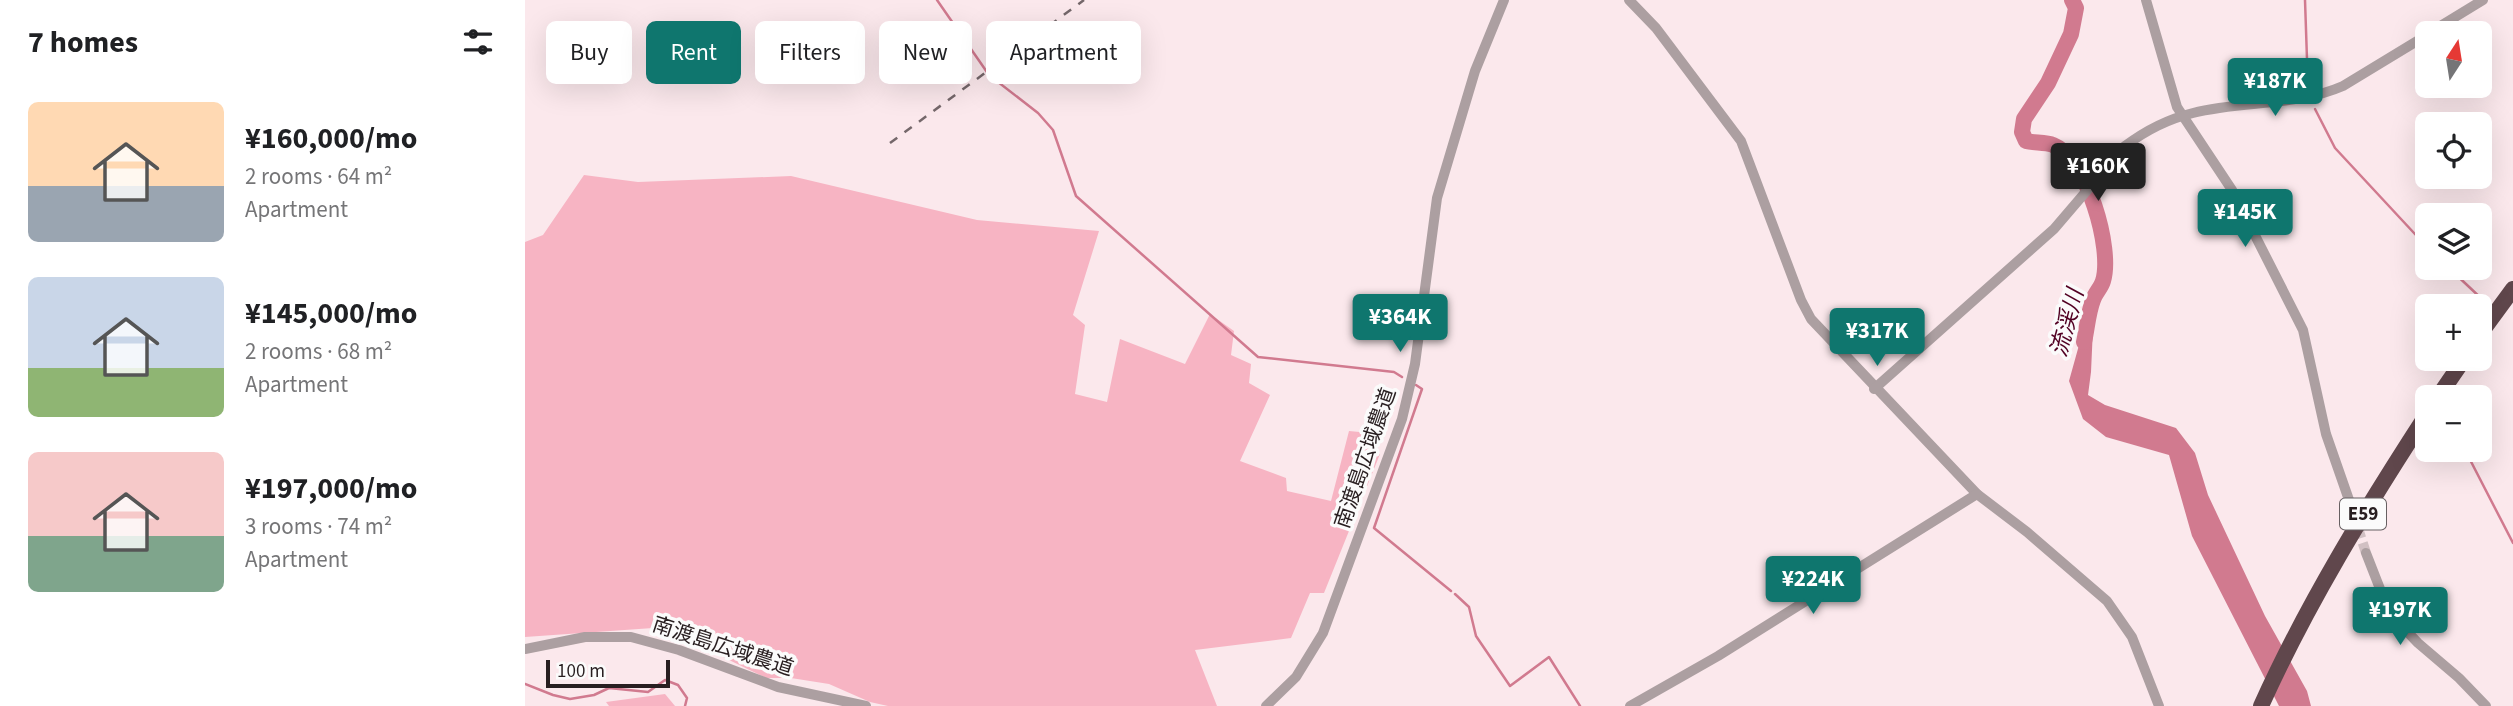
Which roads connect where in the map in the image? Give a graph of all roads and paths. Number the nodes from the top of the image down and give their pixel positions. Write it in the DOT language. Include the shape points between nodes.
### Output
graph roads {
  1 [pos="1504,0"];
  2 [pos="1629,0"];
  3 [pos="2138,0"];
  4 [pos="2483,0"];
  5 [pos="2147,5"];
  6 [pos="2449,21"];
  7 [pos="2415,42"];
  8 [pos="2183,116"];
  9 [pos="2513,289"];
  10 [pos="2492,318"];
  11 [pos="1874,388"];
  12 [pos="2415,433"];
  13 [pos="1977,494"];
  14 [pos="2349,500"];
  15 [pos="2367,553"];
  16 [pos="525,649"];
  17 [pos="866,706"];
  18 [pos="1266,706"];
  19 [pos="1630,706"];
  20 [pos="2159,706"];
  21 [pos="2261,706"];
  22 [pos="2486,706"];
  1 -- 18 [label="street, 南渡島広域農道" via="1475,71 1437,198 1415,364 1402,419 1323,633 1296,677"];
  2 -- 11 [label="street" via="1656,28 1741,141 1805,310"];
  3 -- 5 [label="street"];
  4 -- 6 [label="street"];
  5 -- 8 [label="street"];
  7 -- 8 [label="street" via="2329,92"];
  8 -- 11 [label="street" via="2125,146 2068,214"];
  8 -- 14 [label="street" via="2232,190 2303,330 2326,434"];
  9 -- 10 [label="highway"];
  11 -- 13 [label="street"];
  12 -- 21 [label="highway, E59" via="2376,493"];
  13 -- 19 [label="street" via="1719,656"];
  13 -- 20 [label="street" via="2107,601 2132,637"];
  15 -- 22 [label="street" via="2397,621"];
  16 -- 17 [label="street, 南渡島広域農道" via="585,637 631,637 778,687"];
}
